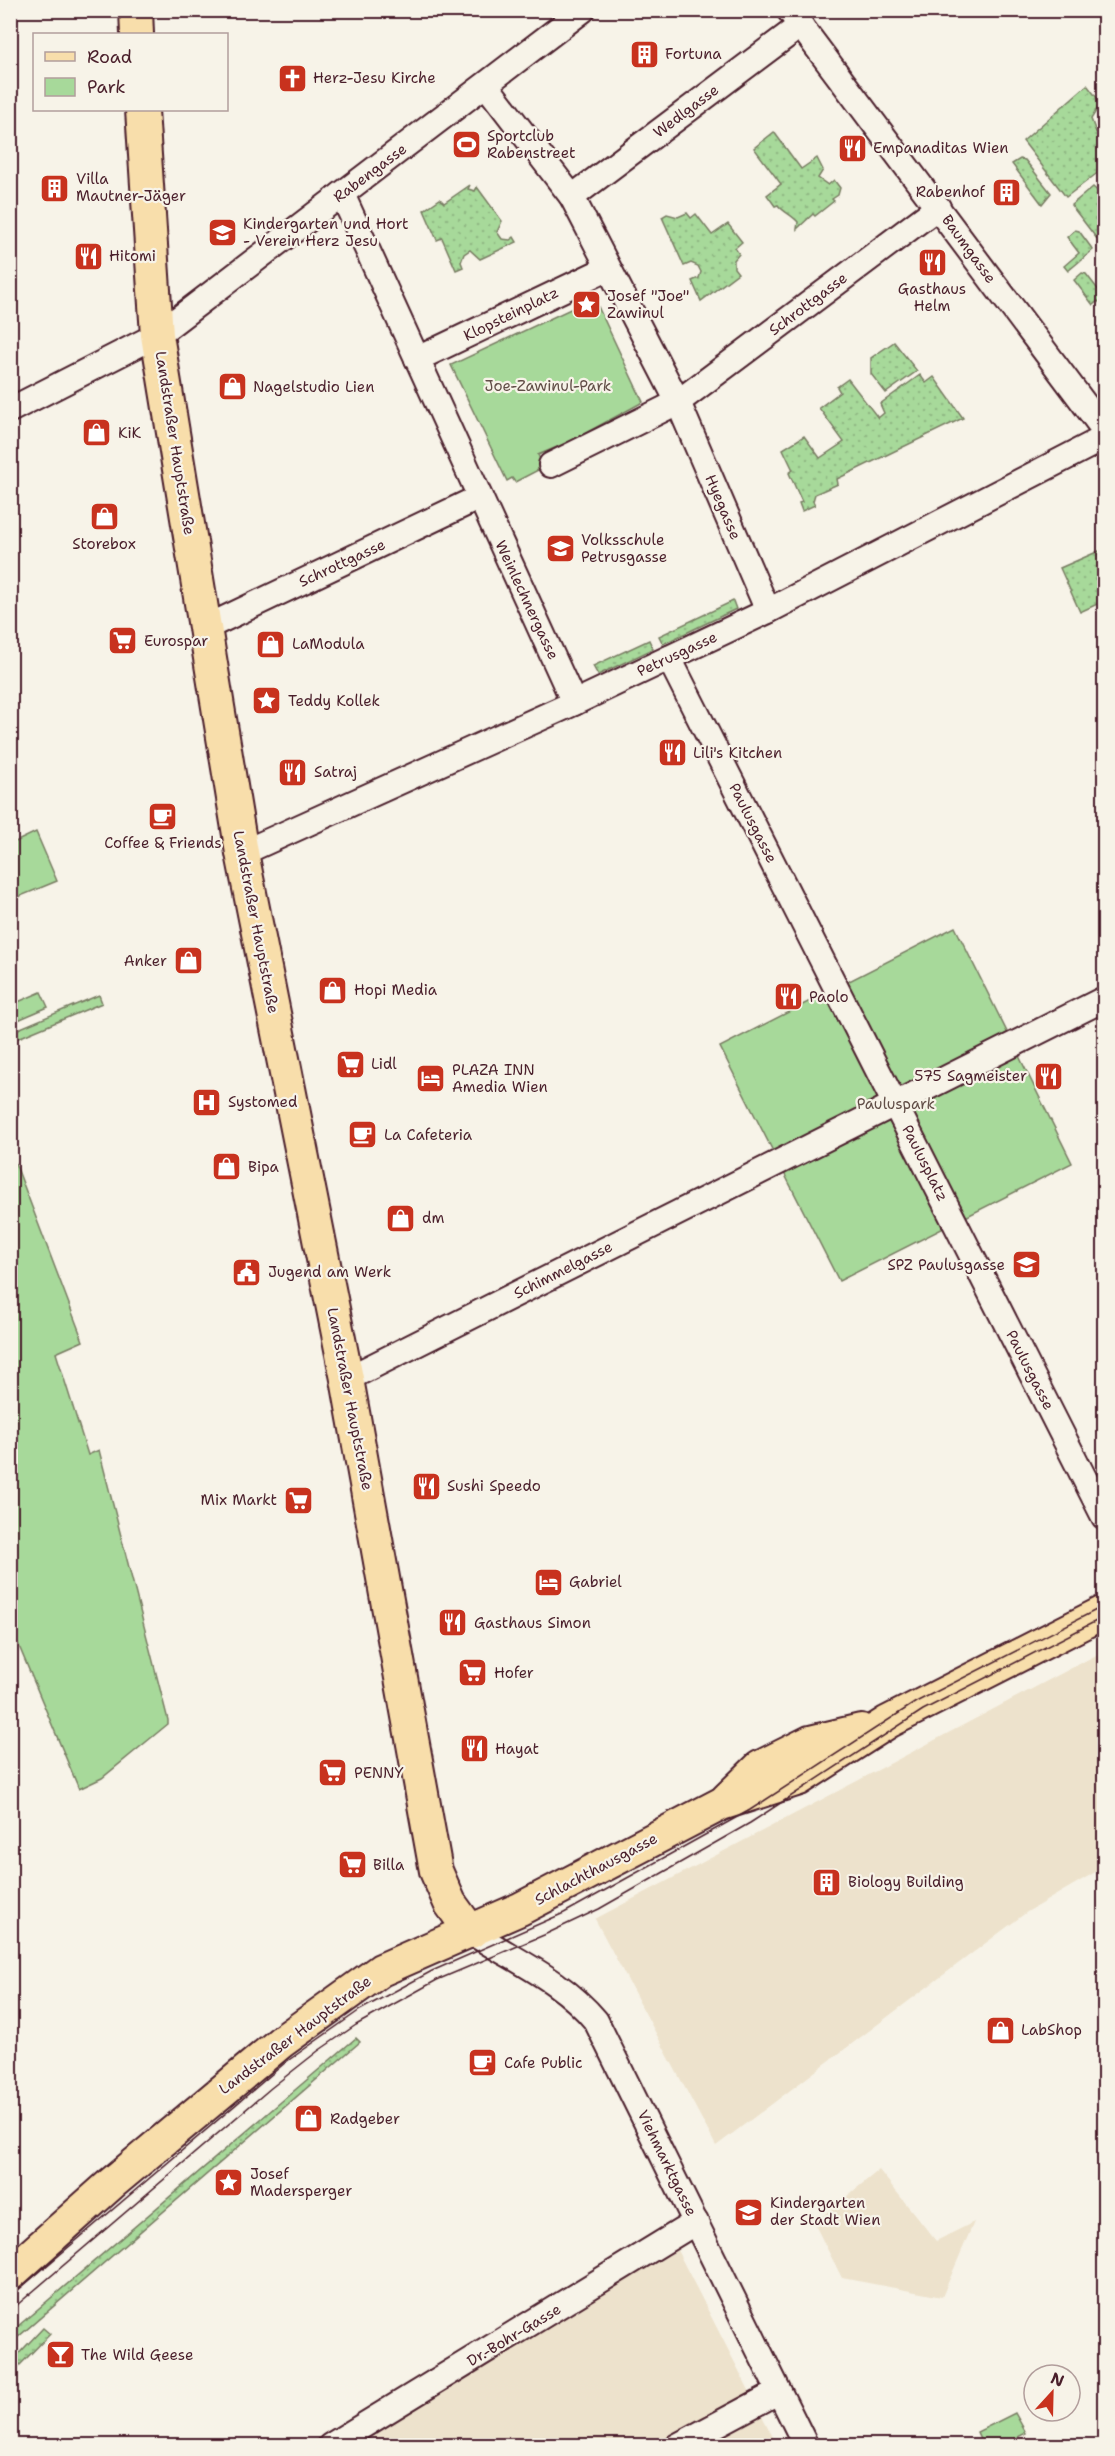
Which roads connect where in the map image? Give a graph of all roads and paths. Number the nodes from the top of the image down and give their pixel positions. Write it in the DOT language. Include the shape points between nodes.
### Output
graph roads {
  1 [pos="136,10"];
  2 [pos="583,10"];
  3 [pos="795,18"];
  4 [pos="137,33"];
  5 [pos="486,85"];
  6 [pos="142,111"];
  7 [pos="342,194"];
  8 [pos="572,197"];
  9 [pos="938,207"];
  10 [pos="608,268"];
  11 [pos="157,335"];
  12 [pos="417,359"];
  13 [pos="678,402"];
  14 [pos="10,410"];
  15 [pos="1104,430"];
  16 [pos="1104,438"];
  17 [pos="551,465"];
  18 [pos="480,497"];
  19 [pos="768,611"];
  20 [pos="205,628"];
  21 [pos="669,658"];
  22 [pos="574,703"];
  23 [pos="242,853"];
  24 [pos="836,987"];
  25 [pos="1104,999"];
  26 [pos="895,1104"];
  27 [pos="955,1222"];
  28 [pos="347,1378"];
  29 [pos="1104,1517"];
  30 [pos="1104,1612"];
  31 [pos="471,1932"];
  32 [pos="696,2222"];
  33 [pos="10,2274"];
  34 [pos="778,2392"];
  35 [pos="330,2445"];
  36 [pos="678,2445"];
  37 [pos="806,2445"];
  1 -- 4 [label="main road"];
  2 -- 5 [label="street, Rabengasse"];
  3 -- 8 [label="street, Wedlgasse"];
  3 -- 9 [label="street, Baumgasse"];
  5 -- 7 [label="street, Rabengasse"];
  5 -- 8 [label="street"];
  6 -- 11 [label="main road, Landstraßer Hauptstraße"];
  7 -- 11 [label="street, Rabengasse"];
  7 -- 12 [label="street"];
  8 -- 10 [label="street"];
  9 -- 13 [label="street, Schrottgasse"];
  9 -- 15 [label="street, Baumgasse"];
  10 -- 12 [label="street, Klopsteinplatz"];
  10 -- 13 [label="street"];
  11 -- 14 [label="street, Rabengasse"];
  11 -- 20 [label="main road, Landstraßer Hauptstraße"];
  12 -- 18 [label="street"];
  13 -- 17 [label="street"];
  13 -- 19 [label="street, Hyegasse"];
  16 -- 19 [label="street, Petrusgasse"];
  18 -- 20 [label="street, Schrottgasse"];
  18 -- 22 [label="street, Weinlechnergasse"];
  19 -- 21 [label="street, Petrusgasse"];
  20 -- 23 [label="main road, Landstraßer Hauptstraße"];
  21 -- 22 [label="street, Petrusgasse"];
  21 -- 24 [label="street, Paulusgasse"];
  22 -- 23 [label="street, Petrusgasse"];
  23 -- 28 [label="main road, Landstraßer Hauptstraße"];
  24 -- 26 [label="street, Paulusplatz"];
  25 -- 26 [label="street"];
  26 -- 27 [label="street, Paulusplatz"];
  26 -- 28 [label="street, Schimmelgasse"];
  27 -- 29 [label="street, Paulusgasse"];
  28 -- 31 [label="main road, Landstraßer Hauptstraße" via="436,1871 450,1903"];
  30 -- 31 [label="main road, Schlachthausgasse" via="888,1722 799,1779 722,1804"];
  31 -- 32 [label="street, Viehmarktgasse" via="548,1976 596,2021"];
  31 -- 33 [label="main road, Landstraßer Hauptstraße" via="381,1970 320,2012 195,2113"];
  32 -- 34 [label="street, Viehmarktgasse"];
  32 -- 35 [label="street, Dr.-Bohr-Gasse"];
  34 -- 36 [label="street"];
  34 -- 37 [label="street, Viehmarktgasse"];
}
